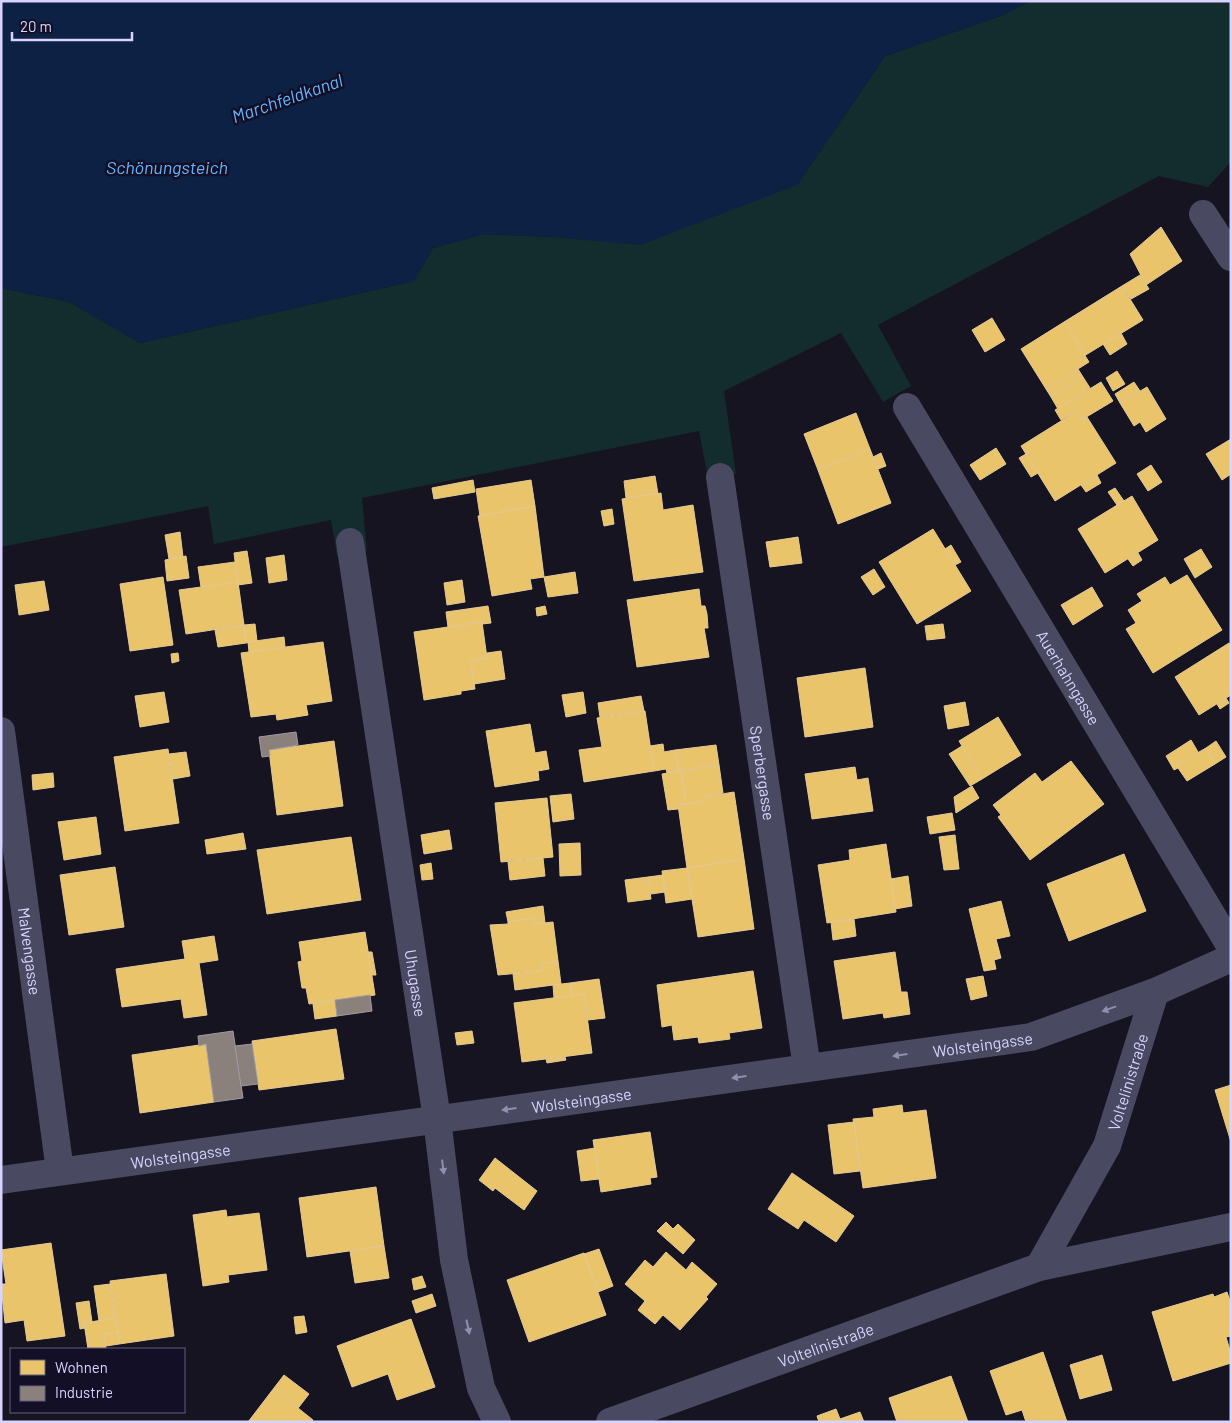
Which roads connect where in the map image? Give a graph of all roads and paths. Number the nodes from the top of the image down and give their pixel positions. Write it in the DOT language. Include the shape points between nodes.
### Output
graph roads {
  1 [pos="1203,214"];
  2 [pos="1231,257"];
  3 [pos="908,407"];
  4 [pos="720,477"];
  5 [pos="350,542"];
  6 [pos="1,731"];
  7 [pos="1231,947"];
  8 [pos="1231,958"];
  9 [pos="1155,992"];
  10 [pos="807,1068"];
  11 [pos="437,1119"];
  12 [pos="60,1171"];
  13 [pos="1,1180"];
  14 [pos="1231,1227"];
  15 [pos="1039,1267"];
  16 [pos="497,1422"];
  17 [pos="610,1422"];
  1 -- 2 [label="street"];
  3 -- 7 [label="street, Auerhahngasse"];
  4 -- 10 [label="street, Sperbergasse"];
  5 -- 11 [label="street, Uhugasse"];
  6 -- 12 [label="street, Malvengasse"];
  8 -- 9 [label="street"];
  9 -- 10 [label="street, Wolsteingasse, one-way" via="1031,1037"];
  9 -- 15 [label="street, Voltelinistraße" via="1107,1146"];
  10 -- 11 [label="street, Wolsteingasse, one-way"];
  11 -- 12 [label="street, Wolsteingasse"];
  11 -- 16 [label="street, Uhugasse, one-way" via="454,1260 481,1388"];
  12 -- 13 [label="street, Wolsteingasse"];
  14 -- 15 [label="street, Voltelinistraße"];
  15 -- 17 [label="street, Voltelinistraße"];
}
